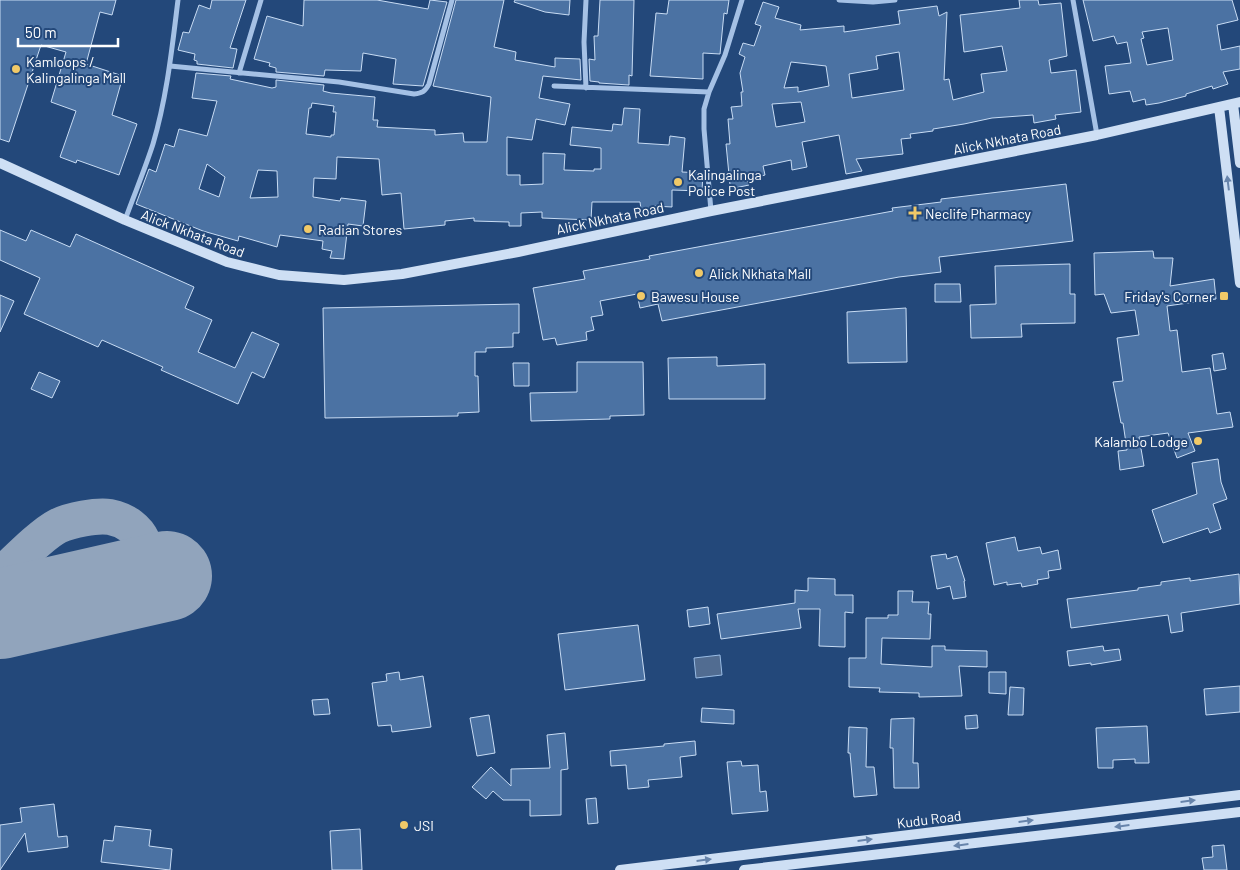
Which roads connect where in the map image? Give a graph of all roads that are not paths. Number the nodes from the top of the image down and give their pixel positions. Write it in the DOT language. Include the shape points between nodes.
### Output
graph roads {
  1 [pos="178,0"];
  2 [pos="261,0"];
  3 [pos="452,0"];
  4 [pos="586,0"];
  5 [pos="742,0"];
  6 [pos="839,0"];
  7 [pos="895,0"];
  8 [pos="1073,0"];
  9 [pos="170,66"];
  10 [pos="239,73"];
  11 [pos="554,86"];
  12 [pos="586,88"];
  13 [pos="709,92"];
  14 [pos="1236,103"];
  15 [pos="1219,107"];
  16 [pos="1097,135"];
  17 [pos="0,163"];
  18 [pos="1240,163"];
  19 [pos="711,211"];
  20 [pos="124,220"];
  21 [pos="1240,284"];
  22 [pos="1240,795"];
  23 [pos="1240,812"];
  24 [pos="620,870"];
  25 [pos="744,870"];
  1 -- 9 [label="street"];
  2 -- 10 [label="street"];
  3 -- 10 [label="street" via="429,84 421,93"];
  4 -- 12 [label="street"];
  5 -- 13 [label="street" via="726,55"];
  6 -- 7 [label="street"];
  8 -- 16 [label="street"];
  9 -- 10 [label="street"];
  9 -- 20 [label="street" via="153,144"];
  11 -- 12 [label="street"];
  12 -- 13 [label="street"];
  13 -- 19 [label="street" via="704,109 704,129"];
  14 -- 15 [label="main road, Alick Nkhata Road"];
  14 -- 18 [label="main road"];
  15 -- 16 [label="main road, Alick Nkhata Road"];
  21 -- 15 [label="main road, one-way"];
  16 -- 19 [label="main road, Alick Nkhata Road"];
  17 -- 20 [label="main road, Alick Nkhata Road"];
  19 -- 20 [label="main road, Alick Nkhata Road" via="402,274 344,280 252,270 201,253"];
  24 -- 22 [label="main road, Kudu Road, one-way"];
  23 -- 25 [label="main road, Kudu Road, one-way"];
}
